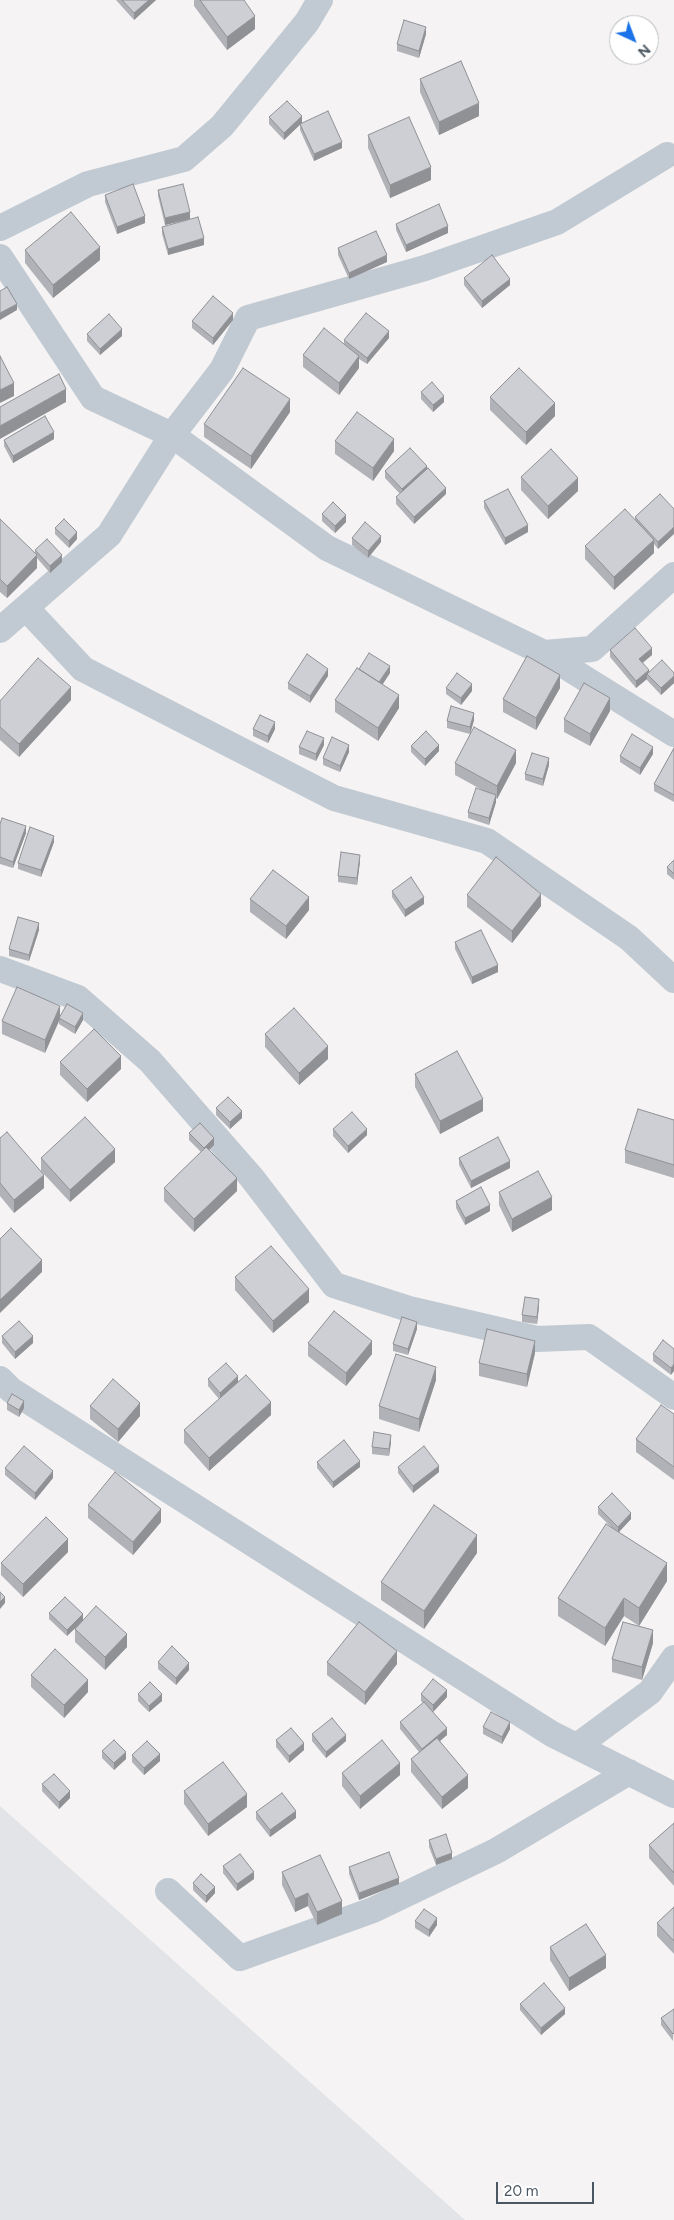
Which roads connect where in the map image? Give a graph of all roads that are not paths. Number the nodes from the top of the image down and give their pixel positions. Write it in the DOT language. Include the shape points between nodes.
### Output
graph roads {
  1 [pos="320,0"];
  2 [pos="667,156"];
  3 [pos="0,228"];
  4 [pos="0,257"];
  5 [pos="172,435"];
  6 [pos="674,575"];
  7 [pos="26,608"];
  8 [pos="0,630"];
  9 [pos="544,653"];
  10 [pos="674,734"];
  11 [pos="0,969"];
  12 [pos="674,980"];
  13 [pos="0,1379"];
  14 [pos="674,1397"];
  15 [pos="674,1658"];
  16 [pos="577,1746"];
  17 [pos="629,1772"];
  18 [pos="674,1795"];
  19 [pos="168,1892"];
  1 -- 3 [label="street" via="307,22 222,126 184,159 88,184"];
  2 -- 5 [label="street" via="557,222 425,268 248,318 222,370"];
  4 -- 5 [label="street" via="94,398"];
  5 -- 7 [label="street" via="109,534"];
  5 -- 9 [label="street" via="328,548"];
  6 -- 9 [label="street" via="592,649"];
  7 -- 8 [label="street"];
  7 -- 12 [label="street" via="83,669 334,798 487,841 629,938"];
  9 -- 10 [label="street"];
  11 -- 14 [label="street" via="78,998 150,1061 252,1178 334,1285 409,1309 537,1339 589,1337"];
  13 -- 16 [label="street" via="11,1390 527,1718"];
  15 -- 16 [label="street" via="650,1692"];
  16 -- 17 [label="street"];
  17 -- 18 [label="street"];
  17 -- 19 [label="street" via="496,1851 390,1902 240,1958"];
}
